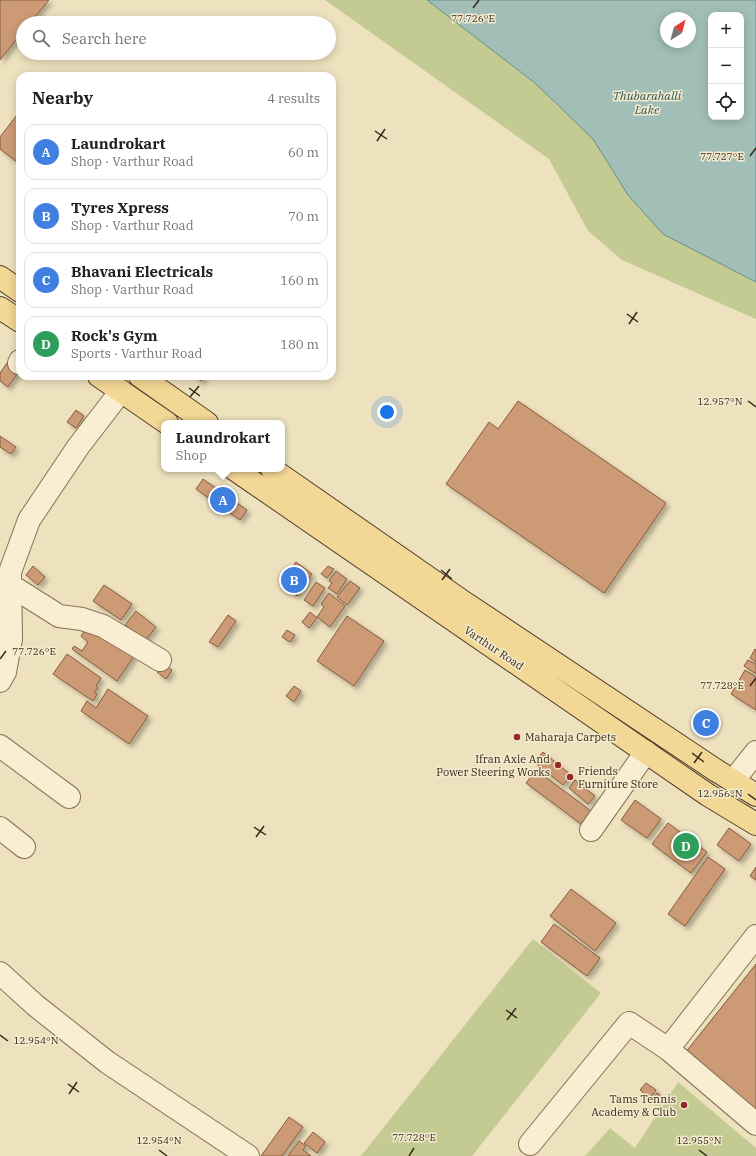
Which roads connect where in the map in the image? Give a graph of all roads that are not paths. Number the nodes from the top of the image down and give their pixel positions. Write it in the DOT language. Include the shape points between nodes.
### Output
graph roads {
  1 [pos="0,277"];
  2 [pos="16,288"];
  3 [pos="0,308"];
  4 [pos="16,318"];
  5 [pos="105,380"];
  6 [pos="146,380"];
  7 [pos="121,391"];
  8 [pos="163,420"];
  9 [pos="203,420"];
  10 [pos="239,472"];
  11 [pos="276,472"];
  12 [pos="10,585"];
  13 [pos="456,610"];
  14 [pos="5,637"];
  15 [pos="160,660"];
  16 [pos="0,681"];
  17 [pos="0,746"];
  18 [pos="646,752"];
  19 [pos="756,752"];
  20 [pos="733,781"];
  21 [pos="756,795"];
  22 [pos="69,797"];
  23 [pos="756,824"];
  24 [pos="0,828"];
  25 [pos="590,830"];
  26 [pos="24,847"];
  27 [pos="756,936"];
  28 [pos="0,973"];
  29 [pos="668,1049"];
  30 [pos="756,1124"];
  31 [pos="530,1144"];
  32 [pos="248,1156"];
  1 -- 2 [label="main road"];
  3 -- 4 [label="main road"];
  5 -- 7 [label="main road"];
  6 -- 9 [label="main road"];
  7 -- 8 [label="main road"];
  7 -- 12 [label="street" via="78,447 29,520 10,572"];
  10 -- 13 [label="main road, Varthur Road"];
  11 -- 13 [label="main road, Varthur Road"];
  12 -- 14 [label="street"];
  12 -- 15 [label="street" via="59,616 103,626"];
  13 -- 18 [label="main road, Varthur Road"];
  13 -- 20 [label="main road, Varthur Road"];
  14 -- 16 [label="street" via="5,672"];
  17 -- 22 [label="street"];
  18 -- 23 [label="main road, Varthur Road" via="708,795"];
  18 -- 25 [label="street"];
  19 -- 20 [label="street"];
  20 -- 21 [label="main road, Varthur Road"];
  24 -- 26 [label="street"];
  27 -- 29 [label="street"];
  28 -- 32 [label="street" via="35,1005 107,1062"];
  29 -- 30 [label="street"];
  29 -- 31 [label="street" via="629,1023"];
}
